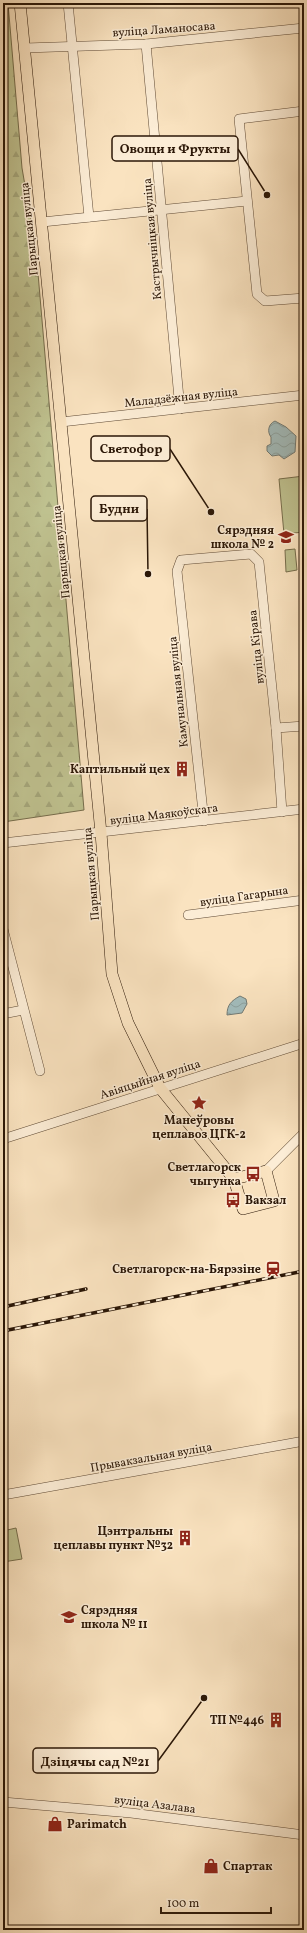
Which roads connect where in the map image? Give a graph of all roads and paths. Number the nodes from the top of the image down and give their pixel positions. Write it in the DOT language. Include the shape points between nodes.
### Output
graph roads {
  1 [pos="20,3"];
  2 [pos="68,3"];
  3 [pos="304,28"];
  4 [pos="146,44"];
  5 [pos="72,46"];
  6 [pos="25,48"];
  7 [pos="304,111"];
  8 [pos="247,202"];
  9 [pos="162,210"];
  10 [pos="89,217"];
  11 [pos="42,222"];
  12 [pos="304,298"];
  13 [pos="304,396"];
  14 [pos="180,409"];
  15 [pos="61,422"];
  16 [pos="181,560"];
  17 [pos="304,726"];
  18 [pos="276,728"];
  19 [pos="304,809"];
  20 [pos="282,812"];
  21 [pos="204,821"];
  22 [pos="101,833"];
  23 [pos="3,843"];
  24 [pos="304,900"];
  25 [pos="188,915"];
  26 [pos="3,929"];
  27 [pos="23,1010"];
  28 [pos="3,1014"];
  29 [pos="304,1042"];
  30 [pos="40,1071"];
  31 [pos="160,1088"];
  32 [pos="304,1134"];
  33 [pos="3,1139"];
  34 [pos="266,1171"];
  35 [pos="234,1179"];
  36 [pos="304,1441"];
  37 [pos="3,1496"];
  38 [pos="3,1802"];
  39 [pos="304,1835"];
  1 -- 6 [label="main road, Парыцкая вуліца"];
  2 -- 5 [label="street"];
  3 -- 4 [label="street, вуліца Ламаносава"];
  4 -- 5 [label="street, вуліца Ламаносава"];
  4 -- 9 [label="street, Кастрычніцкая вуліца"];
  5 -- 6 [label="street, вуліца Ламаносава"];
  5 -- 10 [label="street"];
  6 -- 11 [label="main road, Парыцкая вуліца"];
  7 -- 8 [label="street" via="239,119"];
  8 -- 9 [label="street"];
  8 -- 12 [label="street" via="257,294 265,301"];
  9 -- 10 [label="street"];
  9 -- 14 [label="street, Кастрычніцкая вуліца"];
  10 -- 11 [label="street"];
  11 -- 15 [label="main road, Парыцкая вуліца"];
  13 -- 14 [label="street, Маладзёжная вуліца"];
  14 -- 15 [label="street, Маладзёжная вуліца"];
  15 -- 22 [label="main road, Парыцкая вуліца"];
  16 -- 18 [label="street, вуліца Кірава" via="251,554 259,562"];
  16 -- 21 [label="street, Камунальная вуліца" via="177,571"];
  17 -- 18 [label="street"];
  18 -- 20 [label="street, вуліца Кірава"];
  19 -- 20 [label="street, вуліца Маякоўскага"];
  20 -- 21 [label="street, вуліца Маякоўскага"];
  21 -- 22 [label="street, вуліца Маякоўскага"];
  22 -- 23 [label="street, вуліца Маякоўскага"];
  22 -- 31 [label="main road, Парыцкая вуліца" via="112,974 128,1023"];
  24 -- 25 [label="street, вуліца Гагарына"];
  26 -- 27 [label="street"];
  27 -- 28 [label="street"];
  27 -- 30 [label="street"];
  29 -- 31 [label="street, Авіяцыйная вуліца"];
  31 -- 33 [label="street, Авіяцыйная вуліца"];
  31 -- 35 [label="main road, Парыцкая вуліца"];
  32 -- 34 [label="street"];
  34 -- 35 [label="main road"];
  34 -- 35 [label="main road" via="274,1200 243,1209"];
  36 -- 37 [label="street, Прывакзальная вуліца"];
  38 -- 39 [label="street, вуліца Азалава" via="131,1812"];
}
